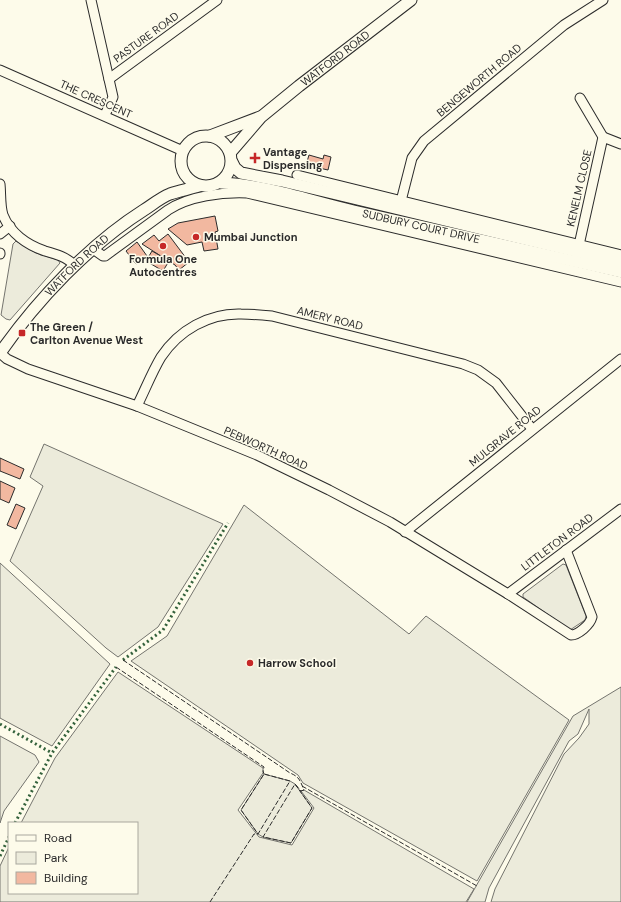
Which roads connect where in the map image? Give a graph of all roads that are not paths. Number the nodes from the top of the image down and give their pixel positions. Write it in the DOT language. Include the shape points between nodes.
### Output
graph roads {
  1 [pos="91,0"];
  2 [pos="411,0"];
  3 [pos="603,0"];
  4 [pos="214,1"];
  5 [pos="0,70"];
  6 [pos="109,79"];
  7 [pos="580,98"];
  8 [pos="105,115"];
  9 [pos="260,117"];
  10 [pos="210,136"];
  11 [pos="603,137"];
  12 [pos="621,144"];
  13 [pos="182,151"];
  14 [pos="231,158"];
  15 [pos="182,172"];
  16 [pos="297,175"];
  17 [pos="220,183"];
  18 [pos="0,184"];
  19 [pos="199,186"];
  20 [pos="257,192"];
  21 [pos="165,197"];
  22 [pos="401,201"];
  23 [pos="168,210"];
  24 [pos="10,226"];
  25 [pos="0,234"];
  26 [pos="579,244"];
  27 [pos="93,249"];
  28 [pos="621,255"];
  29 [pos="621,262"];
  30 [pos="75,266"];
  31 [pos="621,272"];
  32 [pos="621,282"];
  33 [pos="0,353"];
  34 [pos="621,359"];
  35 [pos="137,406"];
  36 [pos="532,429"];
  37 [pos="621,509"];
  38 [pos="405,532"];
  39 [pos="566,550"];
  40 [pos="508,594"];
  1 -- 6 [label="street"];
  2 -- 9 [label="main road, WATFORD ROAD"];
  3 -- 22 [label="street, BENGEWORTH ROAD" via="564,25 424,141 412,158"];
  4 -- 6 [label="street, PASTURE ROAD"];
  5 -- 8 [label="street, THE CRESCENT"];
  6 -- 8 [label="street" via="113,97"];
  7 -- 11 [label="street, KENELM CLOSE"];
  8 -- 13 [label="street, THE CRESCENT"];
  9 -- 10 [label="main road, WATFORD ROAD"];
  9 -- 14 [label="main road, WATFORD ROAD"];
  10 -- 13 [label="main road" via="194,138"];
  10 -- 14 [label="main road" via="225,144"];
  11 -- 12 [label="street, KENELM CLOSE"];
  11 -- 26 [label="street, KENELM CLOSE"];
  13 -- 15 [label="main road"];
  14 -- 17 [label="main road" via="229,172"];
  14 -- 29 [label="main road, SUDBURY COURT DRIVE" via="235,168 241,173"];
  15 -- 19 [label="main road"];
  15 -- 21 [label="main road, WATFORD ROAD" via="178,184"];
  16 -- 22 [label="street, SUDBURY COURT DRIVE"];
  17 -- 19 [label="main road" via="214,186"];
  17 -- 20 [label="main road, SUDBURY COURT DRIVE" via="239,184"];
  18 -- 24 [label="street" via="3,214"];
  19 -- 21 [label="main road, WATFORD ROAD"];
  20 -- 23 [label="street" via="237,192 189,199"];
  20 -- 31 [label="main road, SUDBURY COURT DRIVE"];
  20 -- 32 [label="street, SUDBURY COURT DRIVE"];
  21 -- 23 [label="street"];
  21 -- 27 [label="main road, WATFORD ROAD" via="129,219"];
  22 -- 26 [label="street, SUDBURY COURT DRIVE"];
  23 -- 27 [label="street" via="105,256"];
  24 -- 25 [label="street"];
  24 -- 30 [label="street" via="29,244 63,257"];
  26 -- 28 [label="street, SUDBURY COURT DRIVE"];
  27 -- 30 [label="main road, WATFORD ROAD"];
  30 -- 33 [label="main road, WATFORD ROAD" via="35,307"];
  33 -- 35 [label="street, PEBWORTH ROAD" via="28,369"];
  34 -- 36 [label="street, MULGRAVE ROAD"];
  35 -- 36 [label="street, AMERY ROAD" via="161,357 174,340 191,327 214,318 240,314 272,316 468,366 496,383"];
  35 -- 38 [label="street, PEBWORTH ROAD" via="257,455"];
  36 -- 38 [label="street, MULGRAVE ROAD"];
  37 -- 39 [label="street, LITTLETON ROAD"];
  38 -- 40 [label="street, PEBWORTH ROAD"];
  39 -- 40 [label="street, LITTLETON ROAD"];
  39 -- 40 [label="street, PEBWORTH ROAD" via="592,617 591,622 575,635 571,635"];
}
